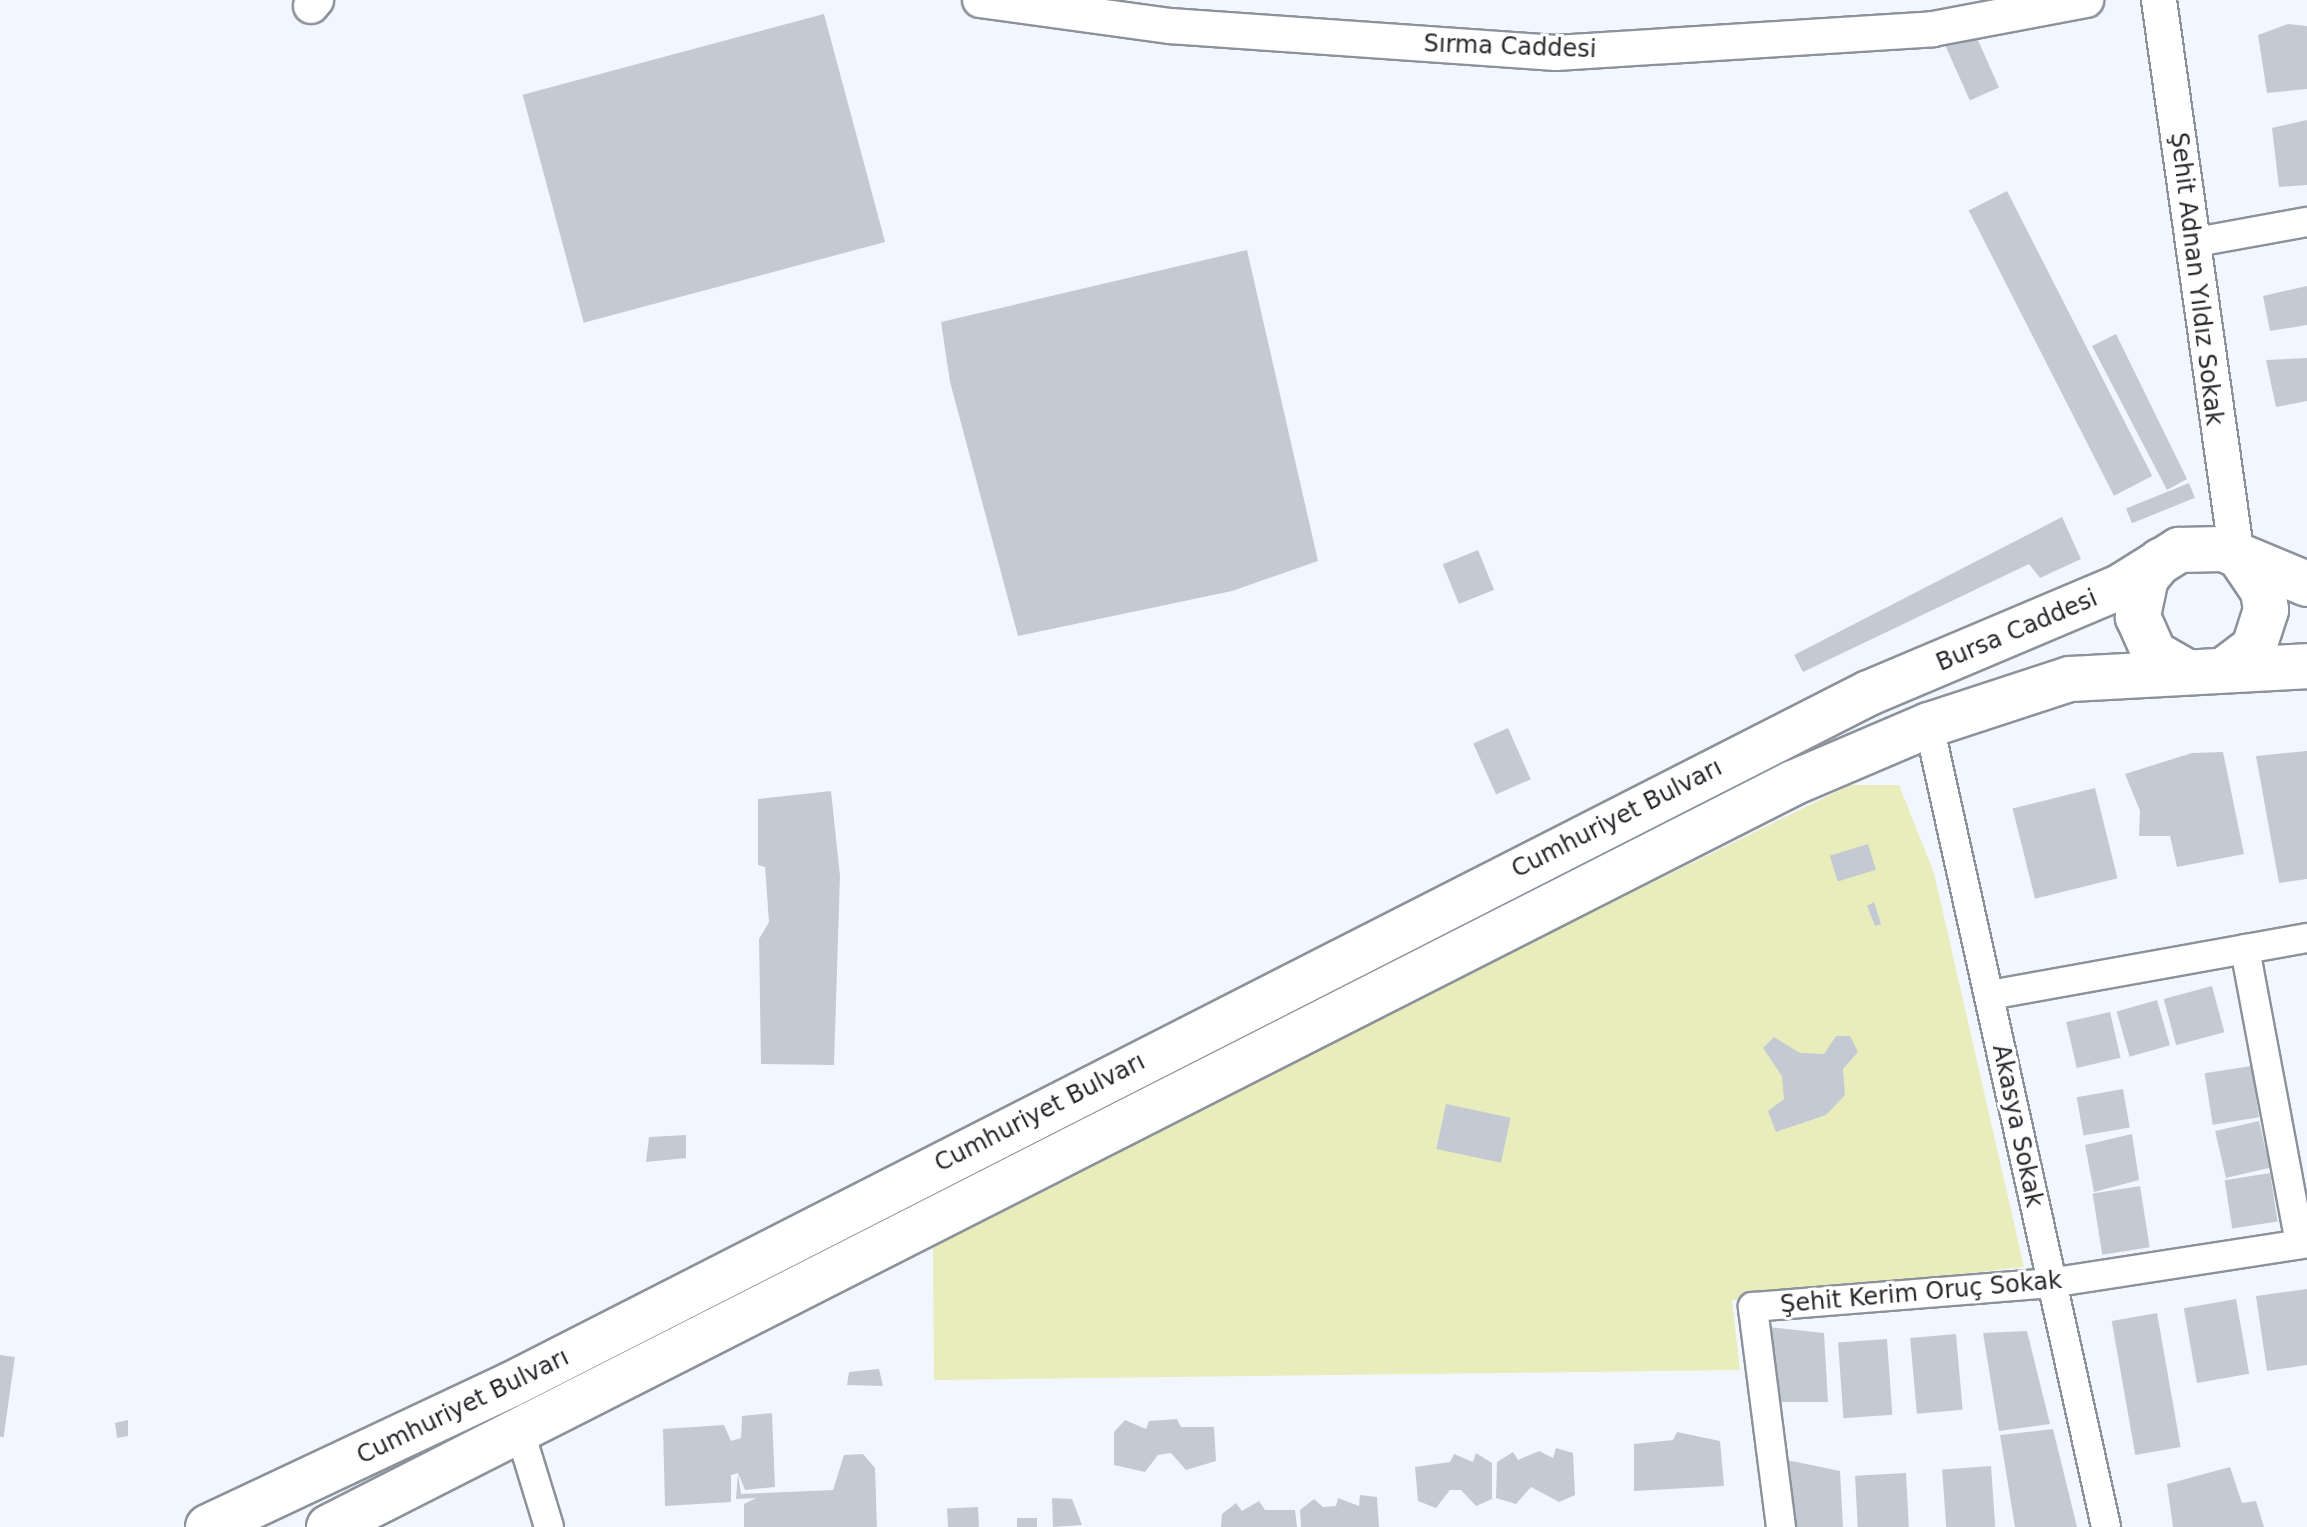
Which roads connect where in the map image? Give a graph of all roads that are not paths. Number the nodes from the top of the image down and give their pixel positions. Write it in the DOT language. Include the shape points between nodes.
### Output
graph roads {
  1 [pos="980,0"];
  2 [pos="2086,0"];
  3 [pos="2159,0"];
  4 [pos="2307,222"];
  5 [pos="2191,243"];
  6 [pos="2240,558"];
  7 [pos="2160,561"];
  8 [pos="2307,584"];
  9 [pos="2307,666"];
  10 [pos="2206,671"];
  11 [pos="1869,693"];
  12 [pos="1929,725"];
  13 [pos="2307,938"];
  14 [pos="2245,949"];
  15 [pos="1990,995"];
  16 [pos="2304,1244"];
  17 [pos="2050,1283"];
  18 [pos="520,1432"];
  19 [pos="208,1527"];
  20 [pos="329,1527"];
  21 [pos="549,1527"];
  22 [pos="1781,1527"];
  23 [pos="2106,1527"];
  1 -- 2 [label="street, Sırma Caddesi" via="1170,26 1556,53 1933,29"];
  3 -- 5 [label="street, Şehit Adnan Yıldız Sokak"];
  4 -- 5 [label="street"];
  5 -- 6 [label="street, Şehit Adnan Yıldız Sokak"];
  6 -- 7 [label="main road, Bursa Caddesi" via="2201,546"];
  6 -- 8 [label="main road, Bursa Caddesi"];
  6 -- 10 [label="main road" via="2263,591 2266,610 2254,647"];
  7 -- 10 [label="main road" via="2146,578 2138,617 2154,653"];
  7 -- 11 [label="main road, Bursa Caddesi" via="2120,587"];
  9 -- 10 [label="main road"];
  10 -- 12 [label="main road" via="2070,679"];
  11 -- 19 [label="main road, Cumhuriyet Bulvarı" via="510,1385"];
  12 -- 15 [label="street, Akasya Sokak"];
  12 -- 18 [label="main road, Cumhuriyet Bulvarı" via="1793,783"];
  13 -- 14 [label="street"];
  14 -- 15 [label="street"];
  14 -- 16 [label="street"];
  15 -- 17 [label="street, Akasya Sokak"];
  16 -- 17 [label="street, Şehit Kerim Oruç Sokak"];
  17 -- 22 [label="street, Şehit Kerim Oruç Sokak" via="1753,1307"];
  17 -- 23 [label="street, Akasya Sokak"];
  18 -- 20 [label="main road, Cumhuriyet Bulvarı"];
  18 -- 21 [label="street"];
}
